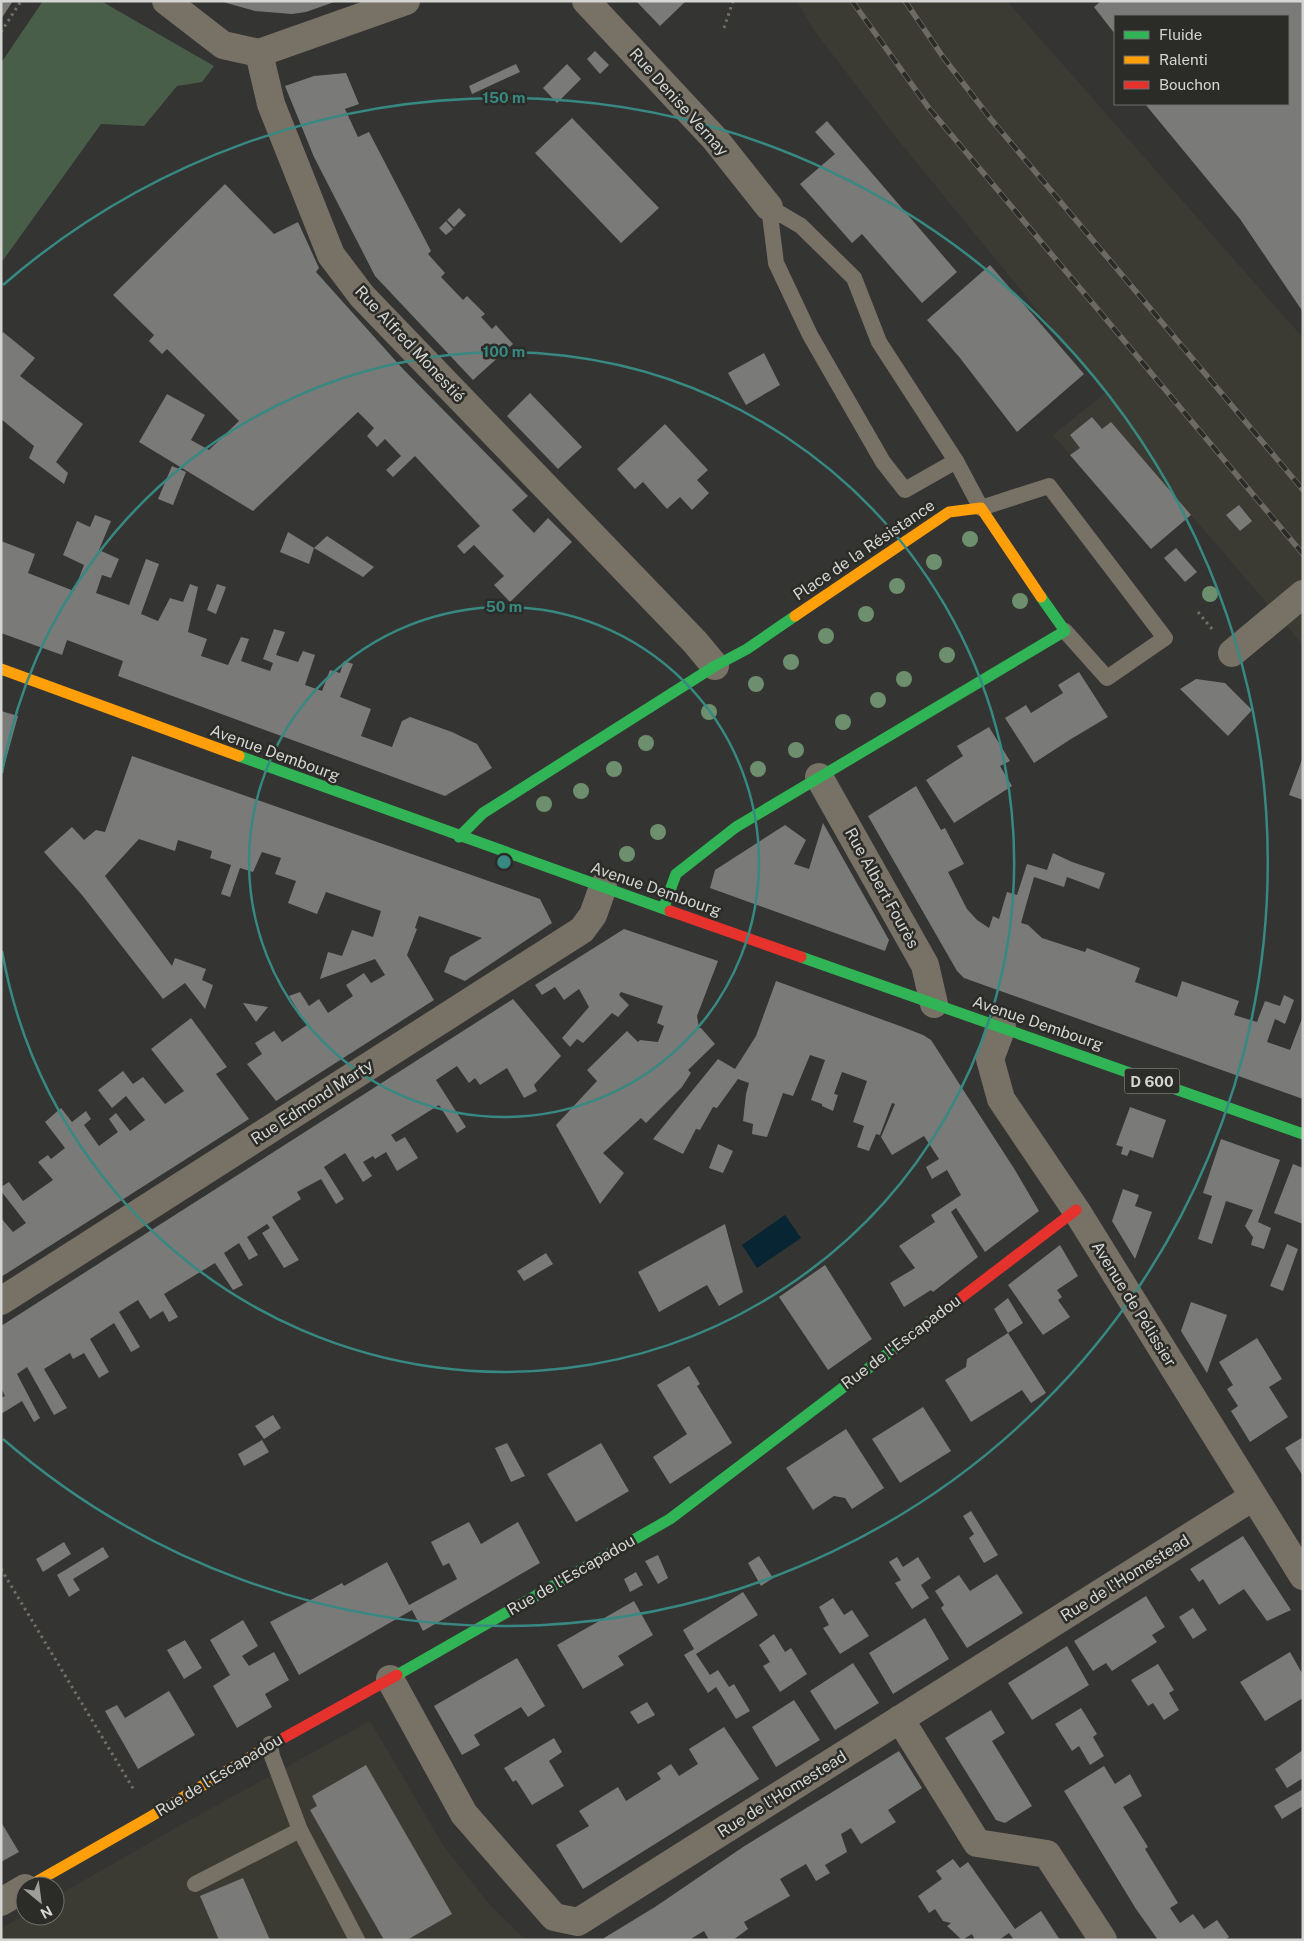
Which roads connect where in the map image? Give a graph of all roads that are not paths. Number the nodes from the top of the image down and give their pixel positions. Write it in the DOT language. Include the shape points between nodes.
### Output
graph roads {
  1 [pos="166,1"];
  2 [pos="406,1"];
  3 [pos="586,1"];
  4 [pos="259,53"];
  5 [pos="769,207"];
  6 [pos="956,461"];
  7 [pos="982,508"];
  8 [pos="1303,594"];
  9 [pos="1065,630"];
  10 [pos="1232,653"];
  11 [pos="715,666"];
  12 [pos="1,669"];
  13 [pos="819,777"];
  14 [pos="459,836"];
  15 [pos="602,887"];
  16 [pos="664,908"];
  17 [pos="934,1004"];
  18 [pos="1002,1027"];
  19 [pos="1303,1134"];
  20 [pos="1076,1210"];
  21 [pos="1,1301"];
  22 [pos="1253,1497"];
  23 [pos="1303,1576"];
  24 [pos="390,1679"];
  25 [pos="900,1720"];
  26 [pos="270,1744"];
  27 [pos="300,1830"];
  28 [pos="47,1876"];
  29 [pos="195,1884"];
  30 [pos="15,1894"];
  31 [pos="1,1902"];
  32 [pos="357,1940"];
  33 [pos="1103,1940"];
  1 -- 4 [label="street" via="223,45"];
  2 -- 4 [label="street"];
  3 -- 5 [label="street, Rue Denise Vernay" via="715,140"];
  4 -- 11 [label="street, Rue Alfred Monestié" via="271,104 331,256 362,296"];
  5 -- 6 [label="lane" via="801,226 854,278 879,342"];
  5 -- 6 [label="lane" via="776,263 810,335 883,462 905,490"];
  6 -- 7 [label="lane"];
  7 -- 9 [label="street"];
  7 -- 9 [label="lane" via="1048,486 1165,638 1107,678"];
  7 -- 11 [label="street, Place de la Résistance" via="949,512 747,648"];
  8 -- 10 [label="street"];
  9 -- 13 [label="street"];
  11 -- 14 [label="street, Place de la Résistance" via="483,813"];
  12 -- 14 [label="street, Avenue Dembourg / D 600"];
  13 -- 16 [label="street" via="736,827 676,874"];
  13 -- 17 [label="street, Rue Albert Fourès" via="925,965"];
  14 -- 15 [label="street, Avenue Dembourg / D 600"];
  15 -- 16 [label="street, Avenue Dembourg / D 600"];
  15 -- 21 [label="street, Rue Edmond Marty" via="593,915 582,930"];
  16 -- 17 [label="street, Avenue Dembourg / D 600"];
  17 -- 18 [label="street, Avenue Dembourg / D 600"];
  18 -- 19 [label="street, Avenue Dembourg / D 600"];
  18 -- 20 [label="street, Avenue de Pélissier" via="990,1059 1001,1099"];
  20 -- 22 [label="street, Avenue de Pélissier"];
  20 -- 24 [label="street, Rue de l'Escapadou" via="670,1518"];
  22 -- 23 [label="street, Avenue de Pélissier"];
  22 -- 25 [label="street, Rue de l'Homestead"];
  24 -- 25 [label="street, Rue de l'Homestead" via="464,1814 554,1917 578,1922"];
  24 -- 26 [label="street, Rue de l'Escapadou"];
  25 -- 33 [label="street" via="977,1843 1047,1854"];
  26 -- 27 [label="lane"];
  26 -- 28 [label="street, Rue de l'Escapadou"];
  27 -- 29 [label="lane"];
  27 -- 32 [label="lane"];
  30 -- 31 [label="street"];
}
